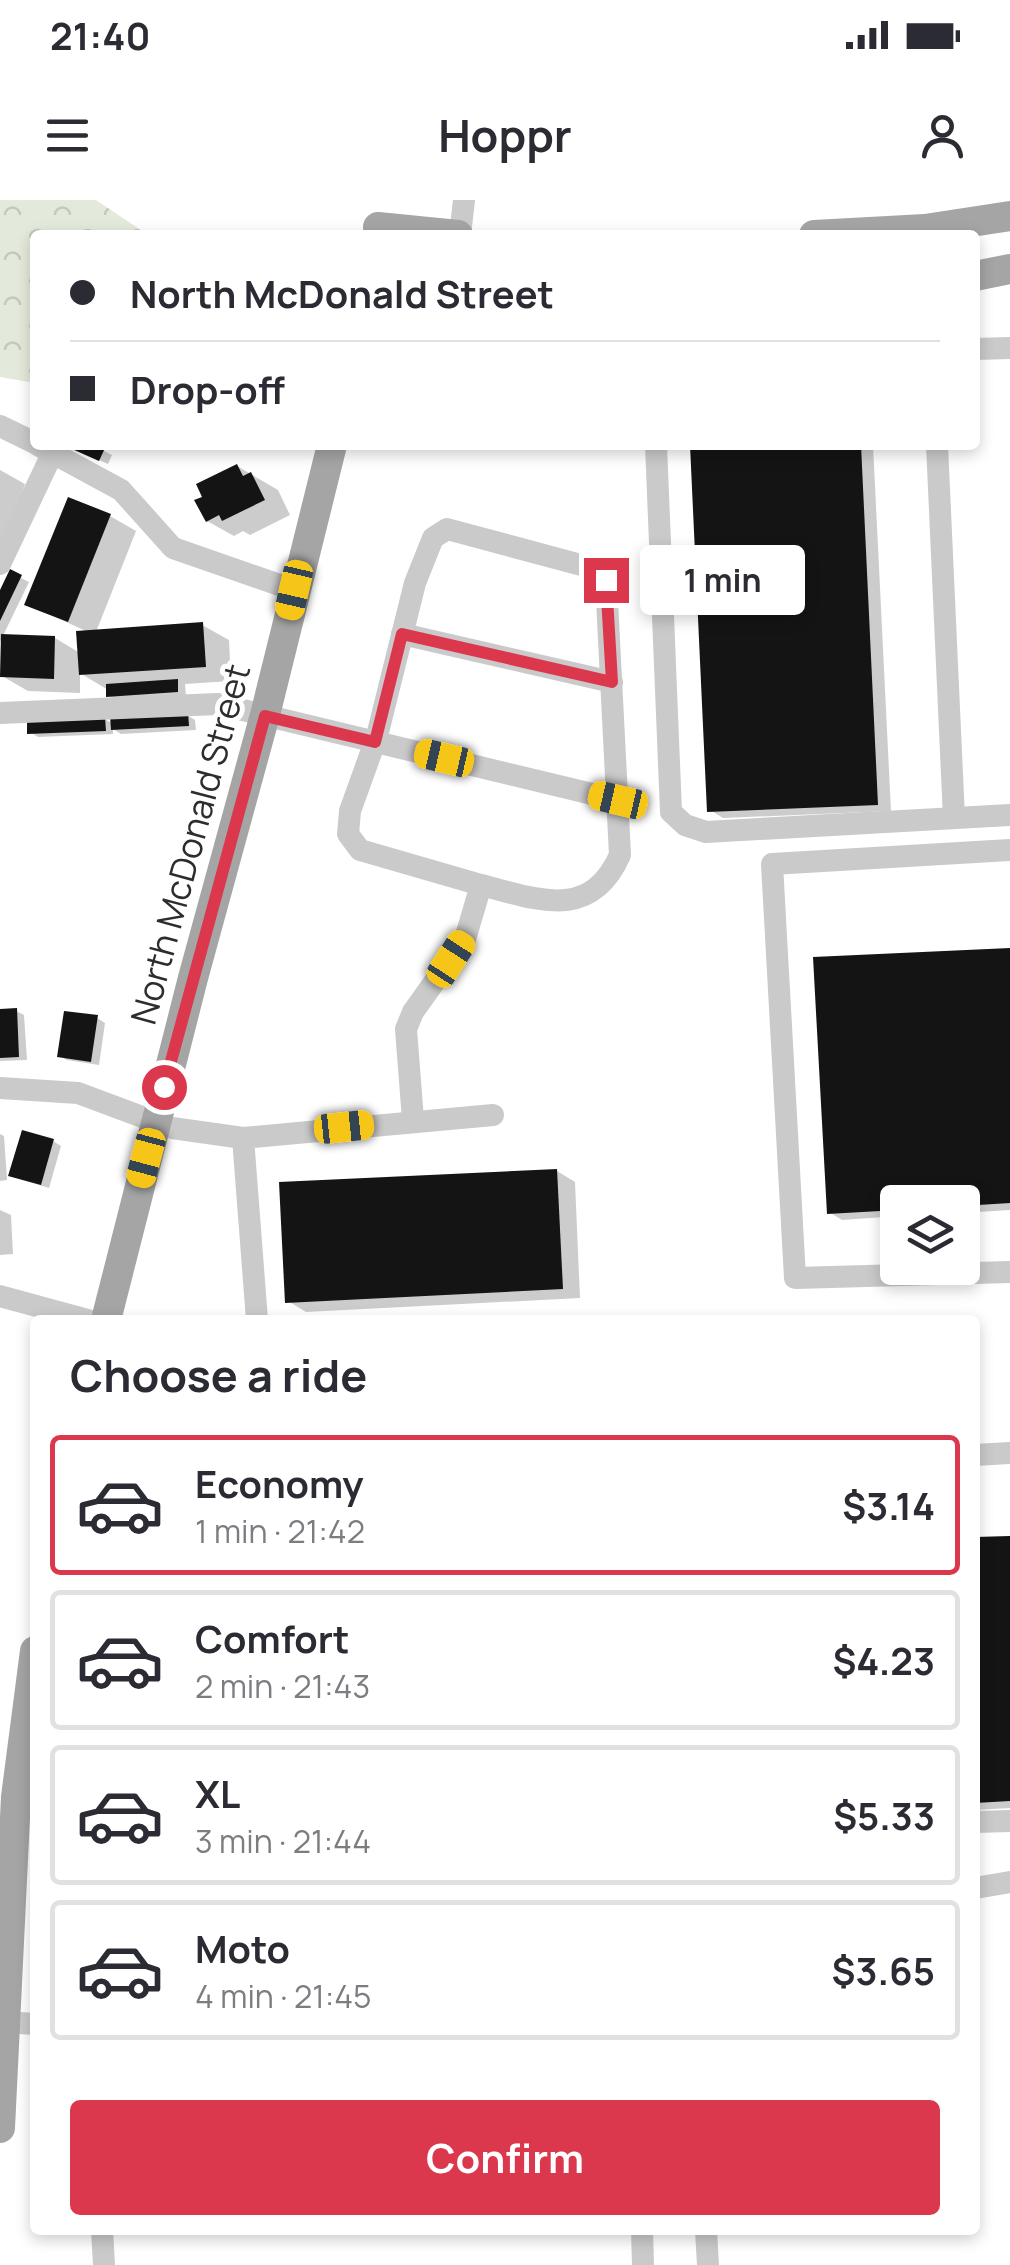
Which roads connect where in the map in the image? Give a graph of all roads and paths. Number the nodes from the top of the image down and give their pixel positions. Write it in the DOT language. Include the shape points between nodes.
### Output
graph roads {
  1 [pos="464,200"];
  2 [pos="1010,216"];
  3 [pos="377,221"];
  4 [pos="430,230"];
  5 [pos="460,230"];
  6 [pos="936,230"];
  7 [pos="1010,269"];
  8 [pos="980,275"];
  9 [pos="1010,348"];
  10 [pos="980,349"];
  11 [pos="0,426"];
  12 [pos="30,441"];
  13 [pos="41,450"];
  14 [pos="48,450"];
  15 [pos="331,450"];
  16 [pos="656,450"];
  17 [pos="937,450"];
  18 [pos="0,564"];
  19 [pos="294,590"];
  20 [pos="402,634"];
  21 [pos="612,682"];
  22 [pos="0,713"];
  23 [pos="265,716"];
  24 [pos="375,742"];
  25 [pos="618,800"];
  26 [pos="1010,814"];
  27 [pos="954,818"];
  28 [pos="769,828"];
  29 [pos="1010,850"];
  30 [pos="772,864"];
  31 [pos="481,885"];
  32 [pos="0,1088"];
  33 [pos="493,1116"];
  34 [pos="412,1120"];
  35 [pos="155,1124"];
  36 [pos="242,1138"];
  37 [pos="1010,1272"];
  38 [pos="0,1296"];
  39 [pos="70,1315"];
  40 [pos="107,1315"];
  41 [pos="257,1315"];
  42 [pos="1010,1453"];
  43 [pos="980,1455"];
  44 [pos="30,1694"];
  45 [pos="1010,1821"];
  46 [pos="980,1822"];
  47 [pos="1010,1882"];
  48 [pos="980,1887"];
  49 [pos="4,2022"];
  50 [pos="30,2024"];
  51 [pos="0,2128"];
  52 [pos="102,2235"];
  53 [pos="642,2235"];
  54 [pos="706,2235"];
  55 [pos="104,2265"];
  56 [pos="643,2265"];
  57 [pos="708,2265"];
  1 -- 5 [label="street"];
  2 -- 6 [label="main road"];
  3 -- 4 [label="main road"];
  7 -- 8 [label="main road"];
  9 -- 10 [label="street"];
  11 -- 12 [label="street"];
  13 -- 18 [label="street"];
  14 -- 19 [label="street" via="121,490 173,548"];
  15 -- 19 [label="main road, North McDonald Street"];
  16 -- 28 [label="street" via="671,812 706,832"];
  17 -- 27 [label="street"];
  19 -- 23 [label="main road, North McDonald Street"];
  20 -- 21 [label="street"];
  20 -- 21 [label="street" via="433,538 447,530 596,569 606,580"];
  20 -- 24 [label="street"];
  21 -- 25 [label="street"];
  22 -- 23 [label="street" via="218,704"];
  23 -- 24 [label="street"];
  23 -- 35 [label="main road, North McDonald Street"];
  24 -- 25 [label="street"];
  24 -- 31 [label="street" via="348,834 360,850"];
  25 -- 31 [label="street" via="620,856 582,899 546,901"];
  26 -- 27 [label="street"];
  27 -- 28 [label="street"];
  28 -- 30 [label="street"];
  29 -- 30 [label="street"];
  30 -- 37 [label="street" via="795,1278"];
  31 -- 34 [label="street" via="464,939 406,1029"];
  32 -- 35 [label="street" via="78,1093"];
  33 -- 34 [label="street"];
  34 -- 36 [label="street"];
  35 -- 36 [label="street"];
  35 -- 40 [label="main road, North McDonald Street"];
  36 -- 41 [label="street"];
  38 -- 39 [label="street"];
  42 -- 43 [label="street"];
  44 -- 49 [label="main road" via="16,1797"];
  45 -- 46 [label="street"];
  47 -- 48 [label="street"];
  49 -- 50 [label="street"];
  49 -- 51 [label="main road"];
  52 -- 55 [label="street"];
  53 -- 56 [label="street"];
  54 -- 57 [label="street"];
}
